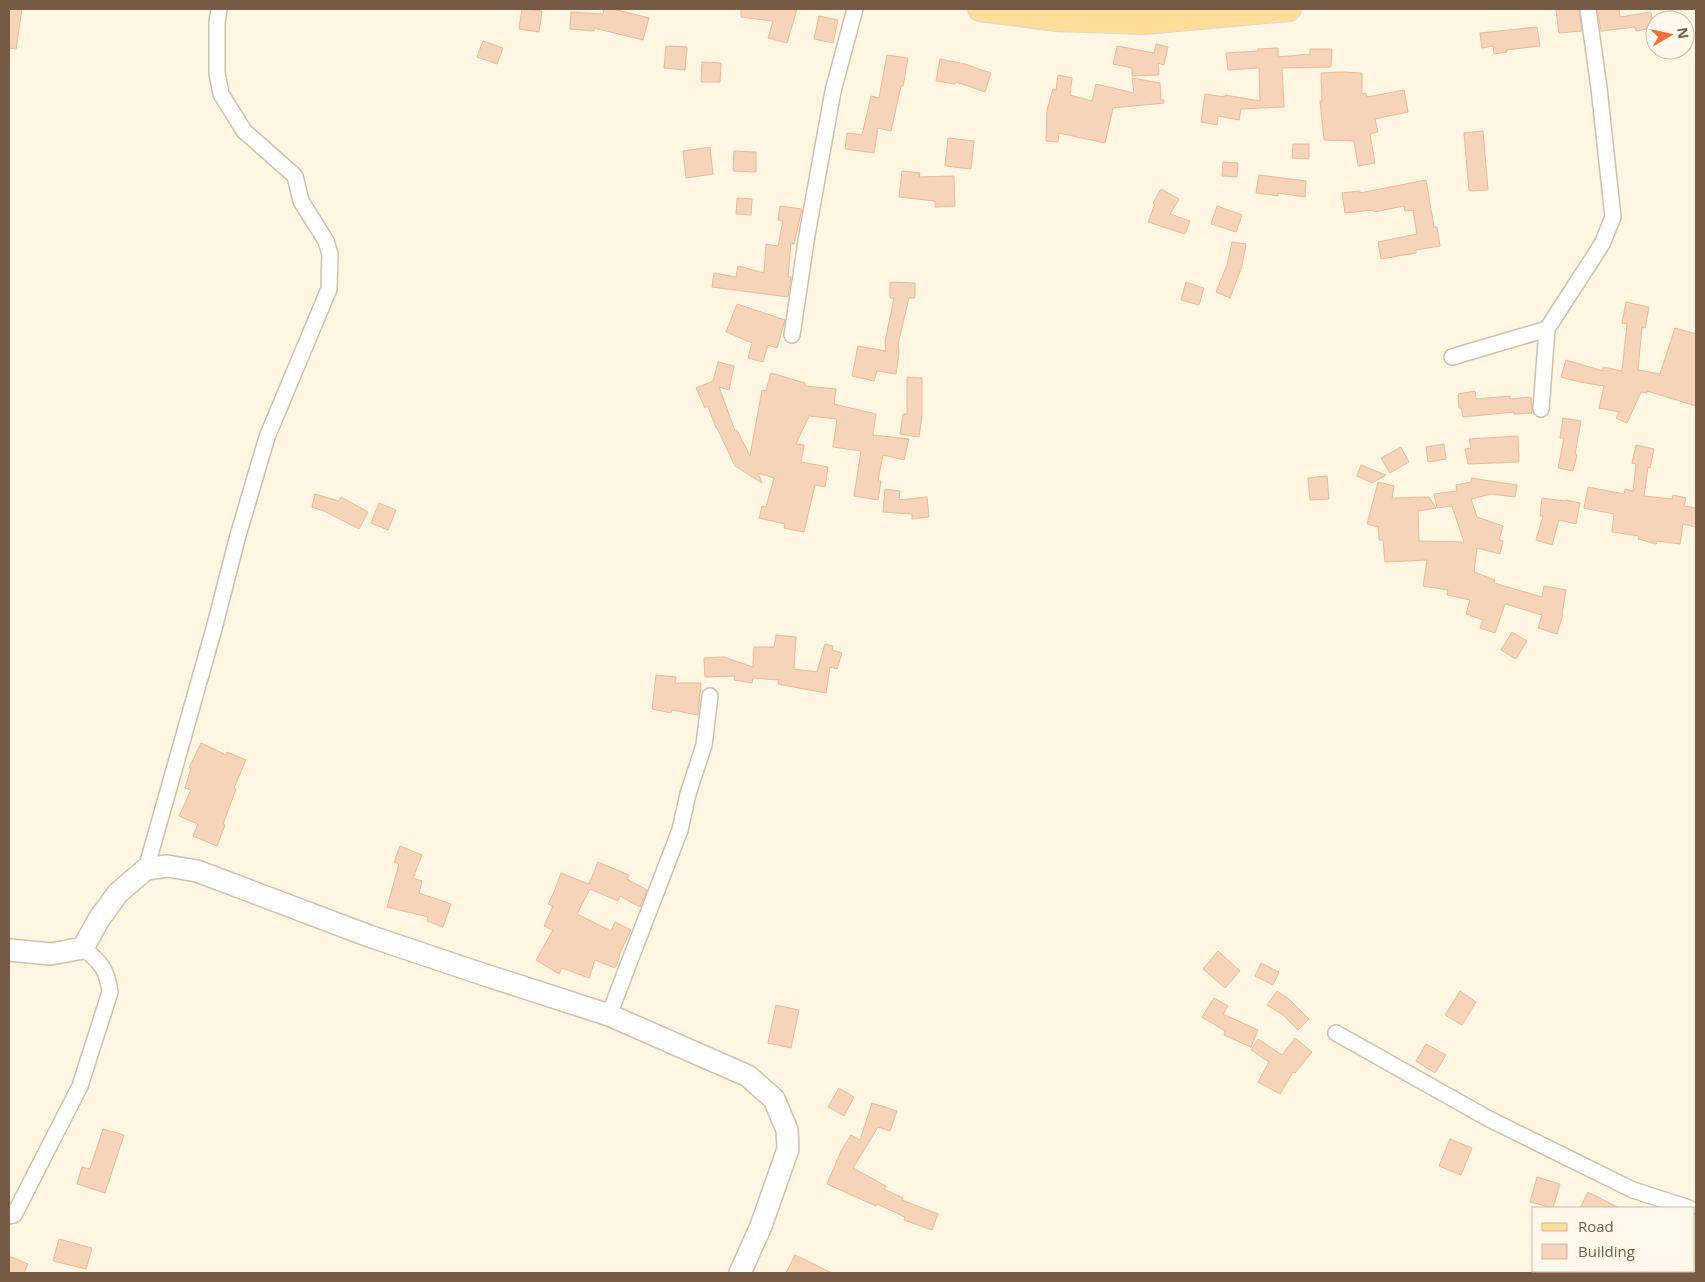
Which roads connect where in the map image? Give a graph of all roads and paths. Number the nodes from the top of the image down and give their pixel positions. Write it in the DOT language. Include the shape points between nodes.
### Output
graph roads {
  1 [pos="219,9"];
  2 [pos="855,9"];
  3 [pos="980,9"];
  4 [pos="1289,9"];
  5 [pos="1588,9"];
  6 [pos="1061,14"];
  7 [pos="1547,329"];
  8 [pos="792,335"];
  9 [pos="1452,357"];
  10 [pos="1542,410"];
  11 [pos="710,696"];
  12 [pos="146,869"];
  13 [pos="83,948"];
  14 [pos="9,950"];
  15 [pos="609,1015"];
  16 [pos="1336,1033"];
  17 [pos="1686,1207"];
  18 [pos="9,1216"];
  19 [pos="740,1273"];
  1 -- 12 [label="street" via="217,73 221,94 244,131 295,176 301,201 326,241 330,254 329,289 267,437"];
  2 -- 8 [label="street" via="833,91"];
  3 -- 6 [label="main road"];
  4 -- 6 [label="main road" via="1145,22"];
  5 -- 7 [label="street" via="1613,217 1602,244"];
  7 -- 9 [label="street"];
  7 -- 10 [label="street"];
  11 -- 15 [label="street" via="704,745 680,830"];
  12 -- 13 [label="street" via="118,893"];
  12 -- 15 [label="street" via="167,866 197,871 369,936"];
  13 -- 14 [label="street" via="51,954"];
  13 -- 18 [label="street" via="98,960 108,977 110,992 80,1086 14,1215"];
  15 -- 19 [label="street" via="748,1076 774,1099 788,1130 788,1149 761,1226"];
  16 -- 17 [label="street" via="1489,1119 1633,1190"];
}
